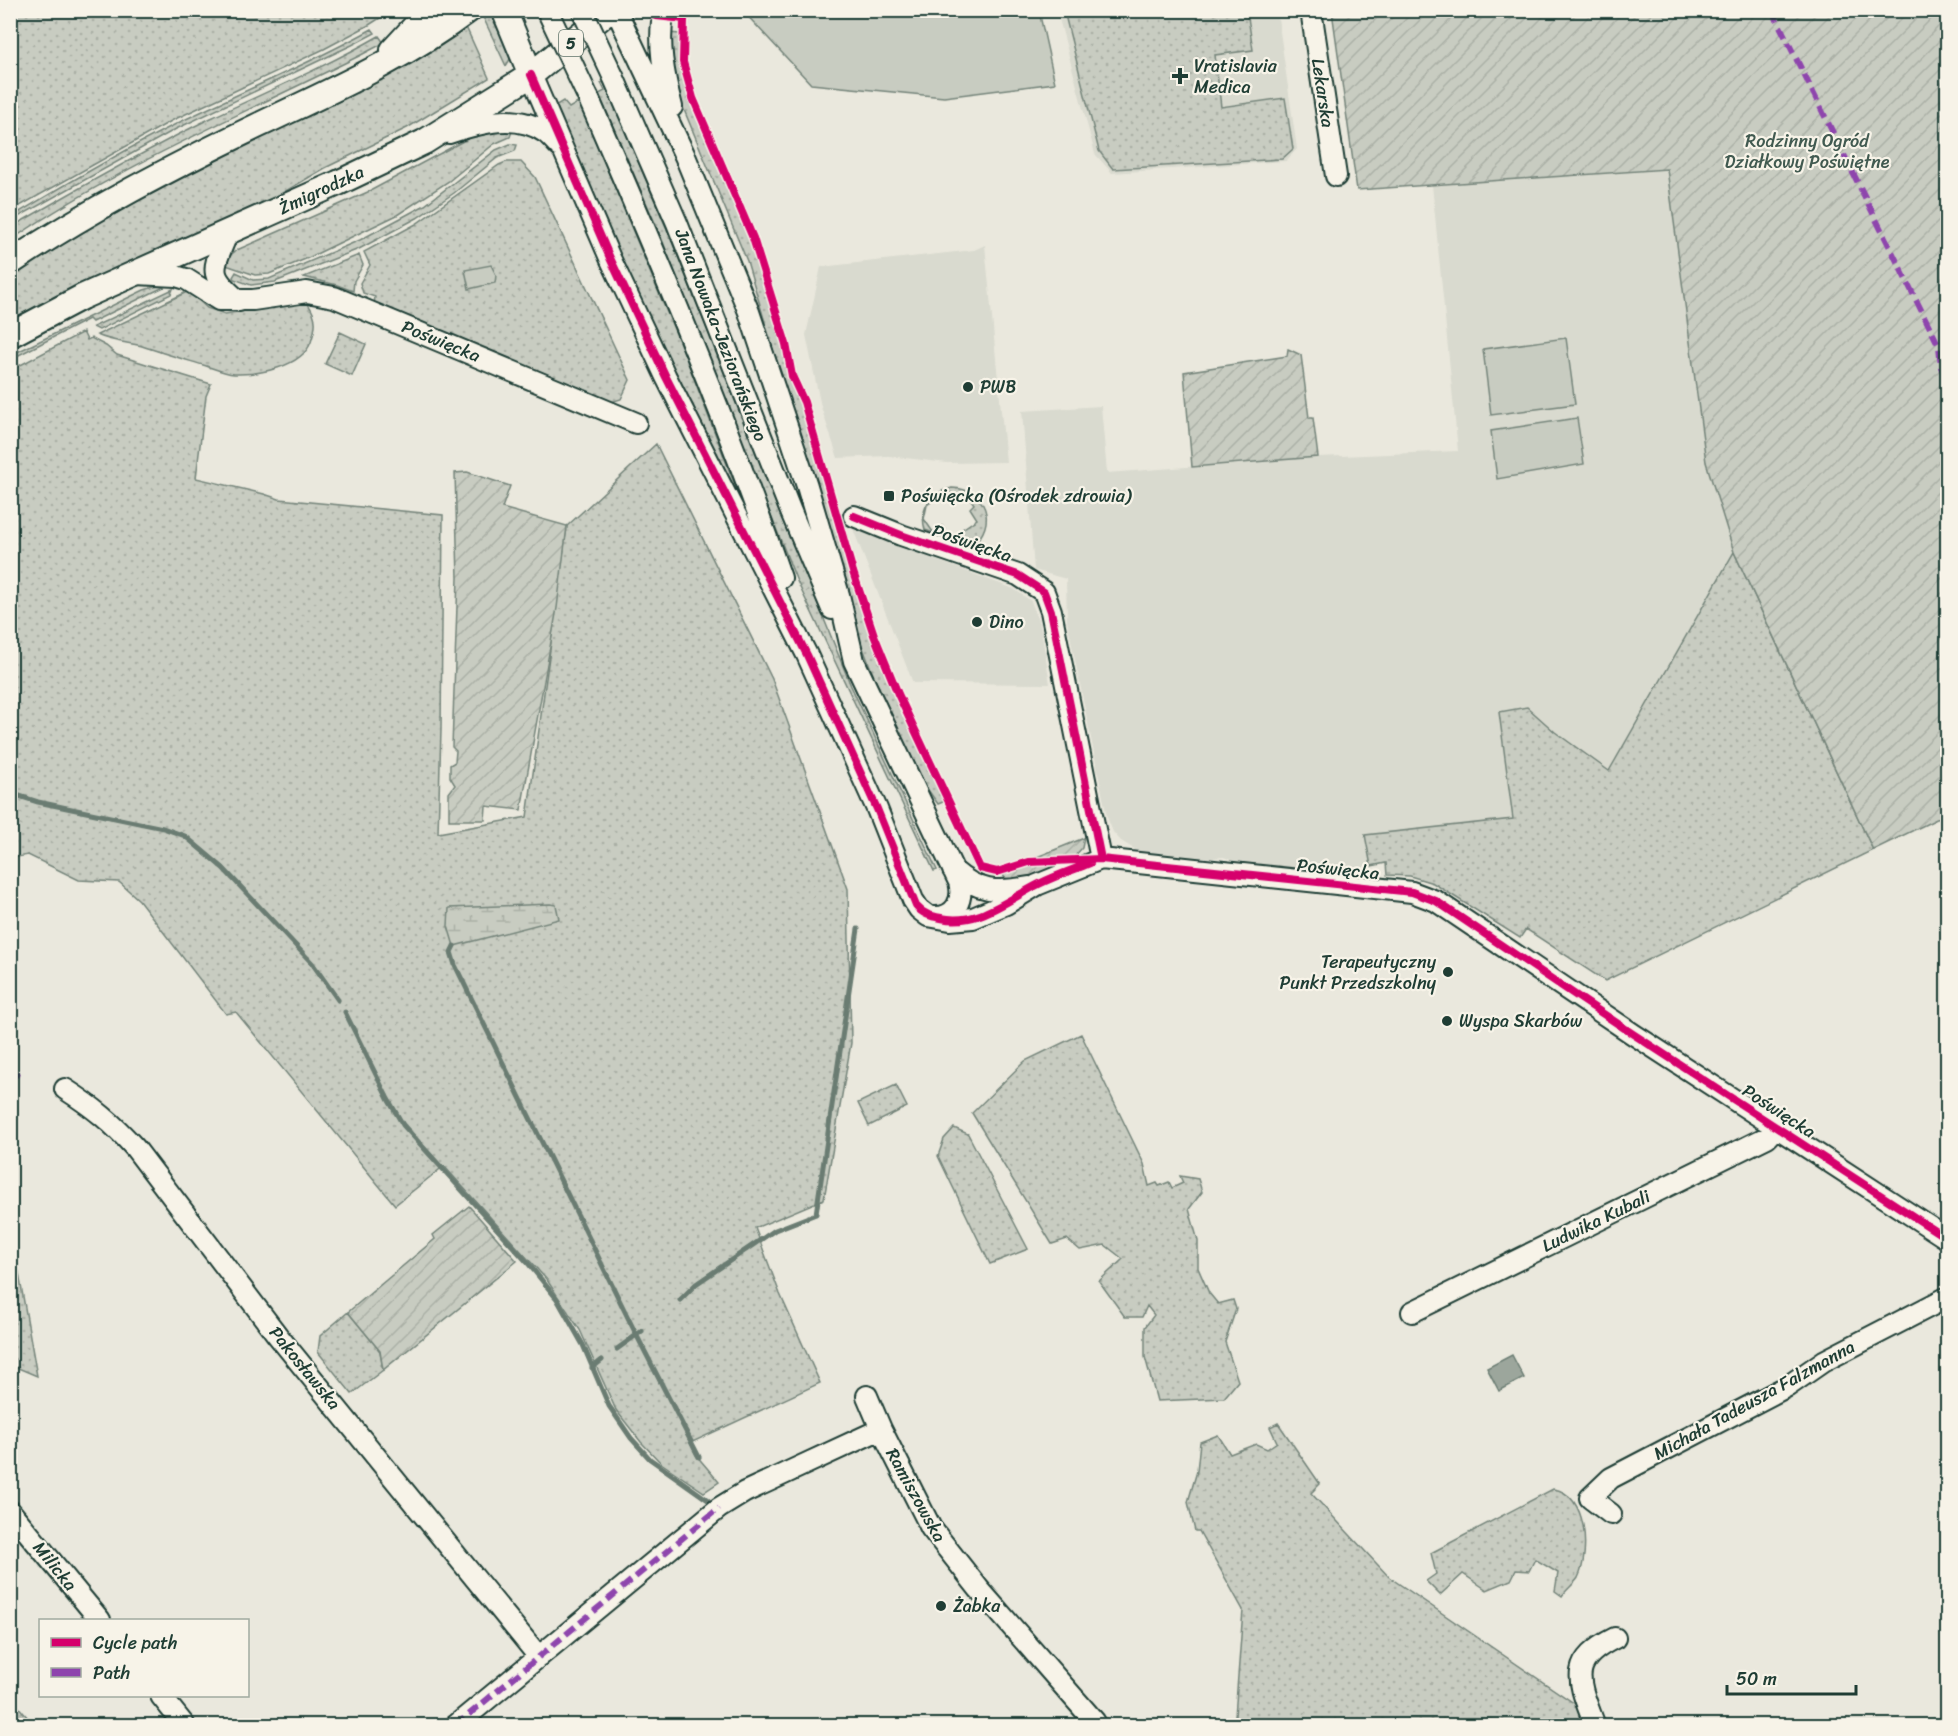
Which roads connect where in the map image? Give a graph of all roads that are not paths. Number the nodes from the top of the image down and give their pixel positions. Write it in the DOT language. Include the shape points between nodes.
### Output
graph roads {
  1 [pos="430,10"];
  2 [pos="469,10"];
  3 [pos="504,10"];
  4 [pos="547,10"];
  5 [pos="582,10"];
  6 [pos="610,10"];
  7 [pos="616,10"];
  8 [pos="664,10"];
  9 [pos="1311,10"];
  10 [pos="373,71"];
  11 [pos="531,75"];
  12 [pos="424,142"];
  13 [pos="565,152"];
  14 [pos="685,156"];
  15 [pos="1336,176"];
  16 [pos="228,232"];
  17 [pos="10,263"];
  18 [pos="135,274"];
  19 [pos="239,301"];
  20 [pos="10,335"];
  21 [pos="636,423"];
  22 [pos="854,516"];
  23 [pos="807,655"];
  24 [pos="854,661"];
  25 [pos="1101,859"];
  26 [pos="952,869"];
  27 [pos="1037,885"];
  28 [pos="932,917"];
  29 [pos="65,1089"];
  30 [pos="1776,1127"];
  31 [pos="1947,1239"];
  32 [pos="1947,1296"];
  33 [pos="1412,1312"];
  34 [pos="867,1396"];
  35 [pos="881,1429"];
  36 [pos="10,1511"];
  37 [pos="1611,1514"];
  38 [pos="99,1619"];
  39 [pos="1615,1638"];
  40 [pos="539,1657"];
  41 [pos="163,1697"];
  42 [pos="1095,1722"];
  43 [pos="185,1725"];
  44 [pos="454,1725"];
  45 [pos="1595,1725"];
  1 -- 10 [label="main road"];
  2 -- 10 [label="main road" via="426,41"];
  3 -- 11 [label="main road"];
  4 -- 23 [label="street, Jana Nowaka-Jeziorańskiego, bridge" via="650,238 758,513"];
  5 -- 24 [label="street, Jana Nowaka-Jeziorańskiego, bridge" via="677,223"];
  6 -- 11 [label="main road, Żmigrodzka / 5"];
  7 -- 14 [label="street"];
  8 -- 14 [label="street" via="661,33 665,78"];
  9 -- 15 [label="street, Lekarska"];
  10 -- 17 [label="main road" via="144,182"];
  11 -- 12 [label="main road, Żmigrodzka"];
  11 -- 13 [label="street"];
  12 -- 13 [label="street" via="479,123 514,121 546,133"];
  12 -- 16 [label="main road, Żmigrodzka"];
  13 -- 23 [label="street" via="666,376"];
  14 -- 24 [label="street" via="772,377 832,572"];
  16 -- 18 [label="main road, Żmigrodzka"];
  16 -- 19 [label="street" via="215,275"];
  18 -- 19 [label="street, Poświęcka" via="176,276 219,300"];
  18 -- 20 [label="main road, Żmigrodzka"];
  19 -- 21 [label="street, Poświęcka" via="307,292 334,297"];
  22 -- 25 [label="street, Poświęcka" via="1018,575 1044,592"];
  23 -- 28 [label="street" via="878,809 913,900"];
  24 -- 26 [label="street"];
  25 -- 27 [label="street"];
  25 -- 30 [label="street, Poświęcka" via="1412,892 1436,901"];
  26 -- 27 [label="street" via="984,889"];
  26 -- 28 [label="street" via="961,889 960,901 950,913"];
  27 -- 28 [label="street" via="973,918 950,921"];
  29 -- 40 [label="street, Pakosławska" via="101,1113 128,1140 278,1336"];
  30 -- 31 [label="street, Poświęcka"];
  30 -- 33 [label="street, Ludwika Kubali" via="1767,1137"];
  32 -- 37 [label="street, Michała Tadeusza Falzmanna" via="1824,1361 1788,1386 1611,1478 1590,1498"];
  34 -- 35 [label="street, Ramiszowska"];
  35 -- 40 [label="street" via="719,1508"];
  35 -- 42 [label="street, Ramiszowska" via="936,1535"];
  36 -- 38 [label="street, Milicka"];
  39 -- 45 [label="street" via="1594,1648 1582,1664 1580,1685"];
  40 -- 44 [label="street"];
  41 -- 43 [label="street"];
}
